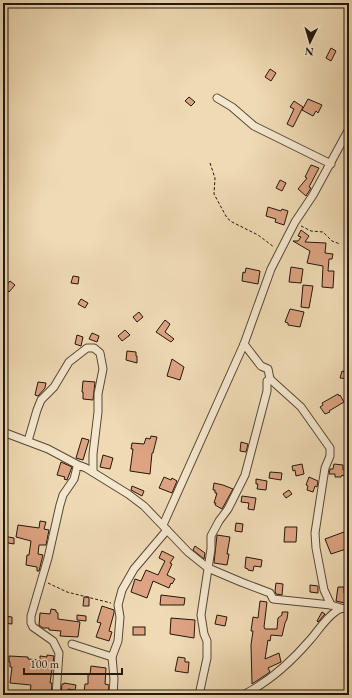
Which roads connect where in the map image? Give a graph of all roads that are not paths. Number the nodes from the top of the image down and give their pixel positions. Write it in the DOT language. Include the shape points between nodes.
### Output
graph roads {
  1 [pos="217,98"];
  2 [pos="349,129"];
  3 [pos="331,164"];
  4 [pos="244,344"];
  5 [pos="270,379"];
  6 [pos="3,432"];
  7 [pos="28,441"];
  8 [pos="80,466"];
  9 [pos="93,472"];
  10 [pos="165,528"];
  11 [pos="208,568"];
  12 [pos="331,604"];
  13 [pos="341,608"];
  14 [pos="349,609"];
  15 [pos="72,644"];
  16 [pos="112,657"];
  17 [pos="56,695"];
  18 [pos="113,695"];
  19 [pos="199,695"];
  20 [pos="244,695"];
  1 -- 3 [label="street" via="254,126"];
  2 -- 3 [label="street"];
  3 -- 4 [label="street" via="295,222 268,277"];
  4 -- 5 [label="street" via="261,366 268,369"];
  4 -- 10 [label="street"];
  5 -- 11 [label="street" via="267,381 268,386 245,475 212,536"];
  5 -- 12 [label="street" via="301,407 330,448 315,533 324,590"];
  6 -- 7 [label="street"];
  7 -- 8 [label="street"];
  7 -- 9 [label="street" via="41,400 54,387 69,362 87,348 94,348 100,353 103,369 98,394"];
  8 -- 9 [label="street"];
  8 -- 17 [label="street" via="77,467 74,479 63,495 31,616 33,627 53,641 60,653"];
  9 -- 10 [label="street" via="144,506"];
  10 -- 11 [label="street"];
  10 -- 16 [label="street" via="122,590 118,605 118,641"];
  11 -- 12 [label="street" via="270,592 273,599"];
  11 -- 19 [label="street" via="201,615 207,641 207,658"];
  12 -- 13 [label="street"];
  13 -- 14 [label="street"];
  13 -- 20 [label="street" via="334,612 277,673"];
  15 -- 16 [label="street"];
  16 -- 18 [label="street"];
}
